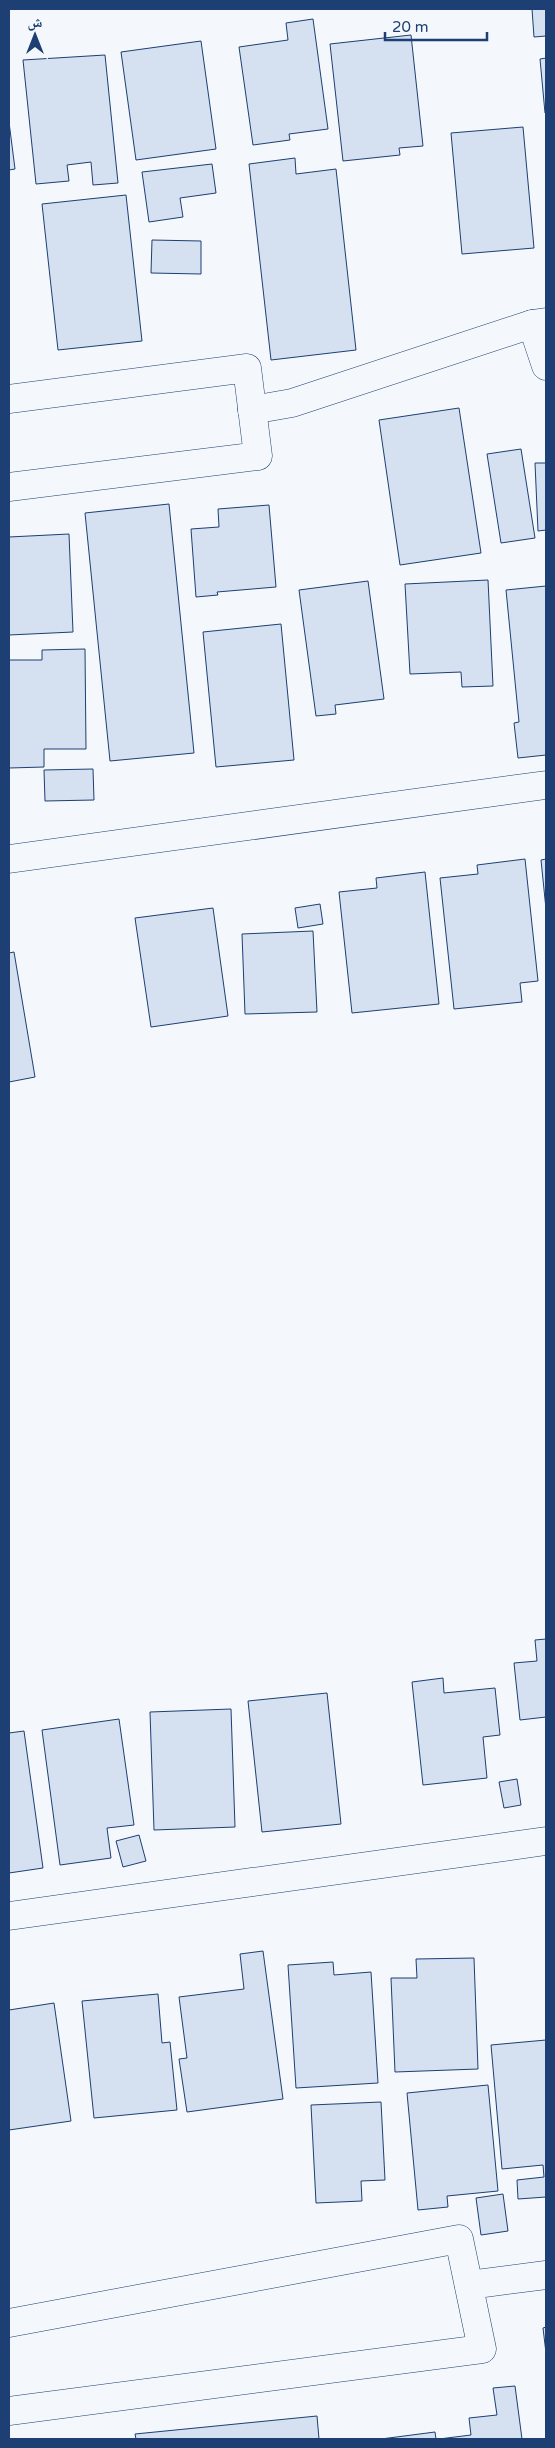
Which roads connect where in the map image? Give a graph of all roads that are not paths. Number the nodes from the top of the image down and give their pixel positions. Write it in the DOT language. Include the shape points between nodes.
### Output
graph roads {
  1 [pos="539,323"];
  2 [pos="546,366"];
  3 [pos="9,399"];
  4 [pos="252,410"];
  5 [pos="9,488"];
  6 [pos="546,785"];
  7 [pos="9,859"];
  8 [pos="546,1841"];
  9 [pos="9,1916"];
  10 [pos="546,2274"];
  11 [pos="469,2285"];
  12 [pos="9,2323"];
  13 [pos="9,2411"];
  1 -- 2 [label="street"];
  1 -- 4 [label="street" via="292,402"];
  3 -- 4 [label="street" via="247,368"];
  4 -- 5 [label="street" via="258,456"];
  6 -- 7 [label="street"];
  8 -- 9 [label="street"];
  10 -- 11 [label="street"];
  11 -- 12 [label="street" via="459,2239"];
  11 -- 13 [label="street" via="482,2349"];
}
